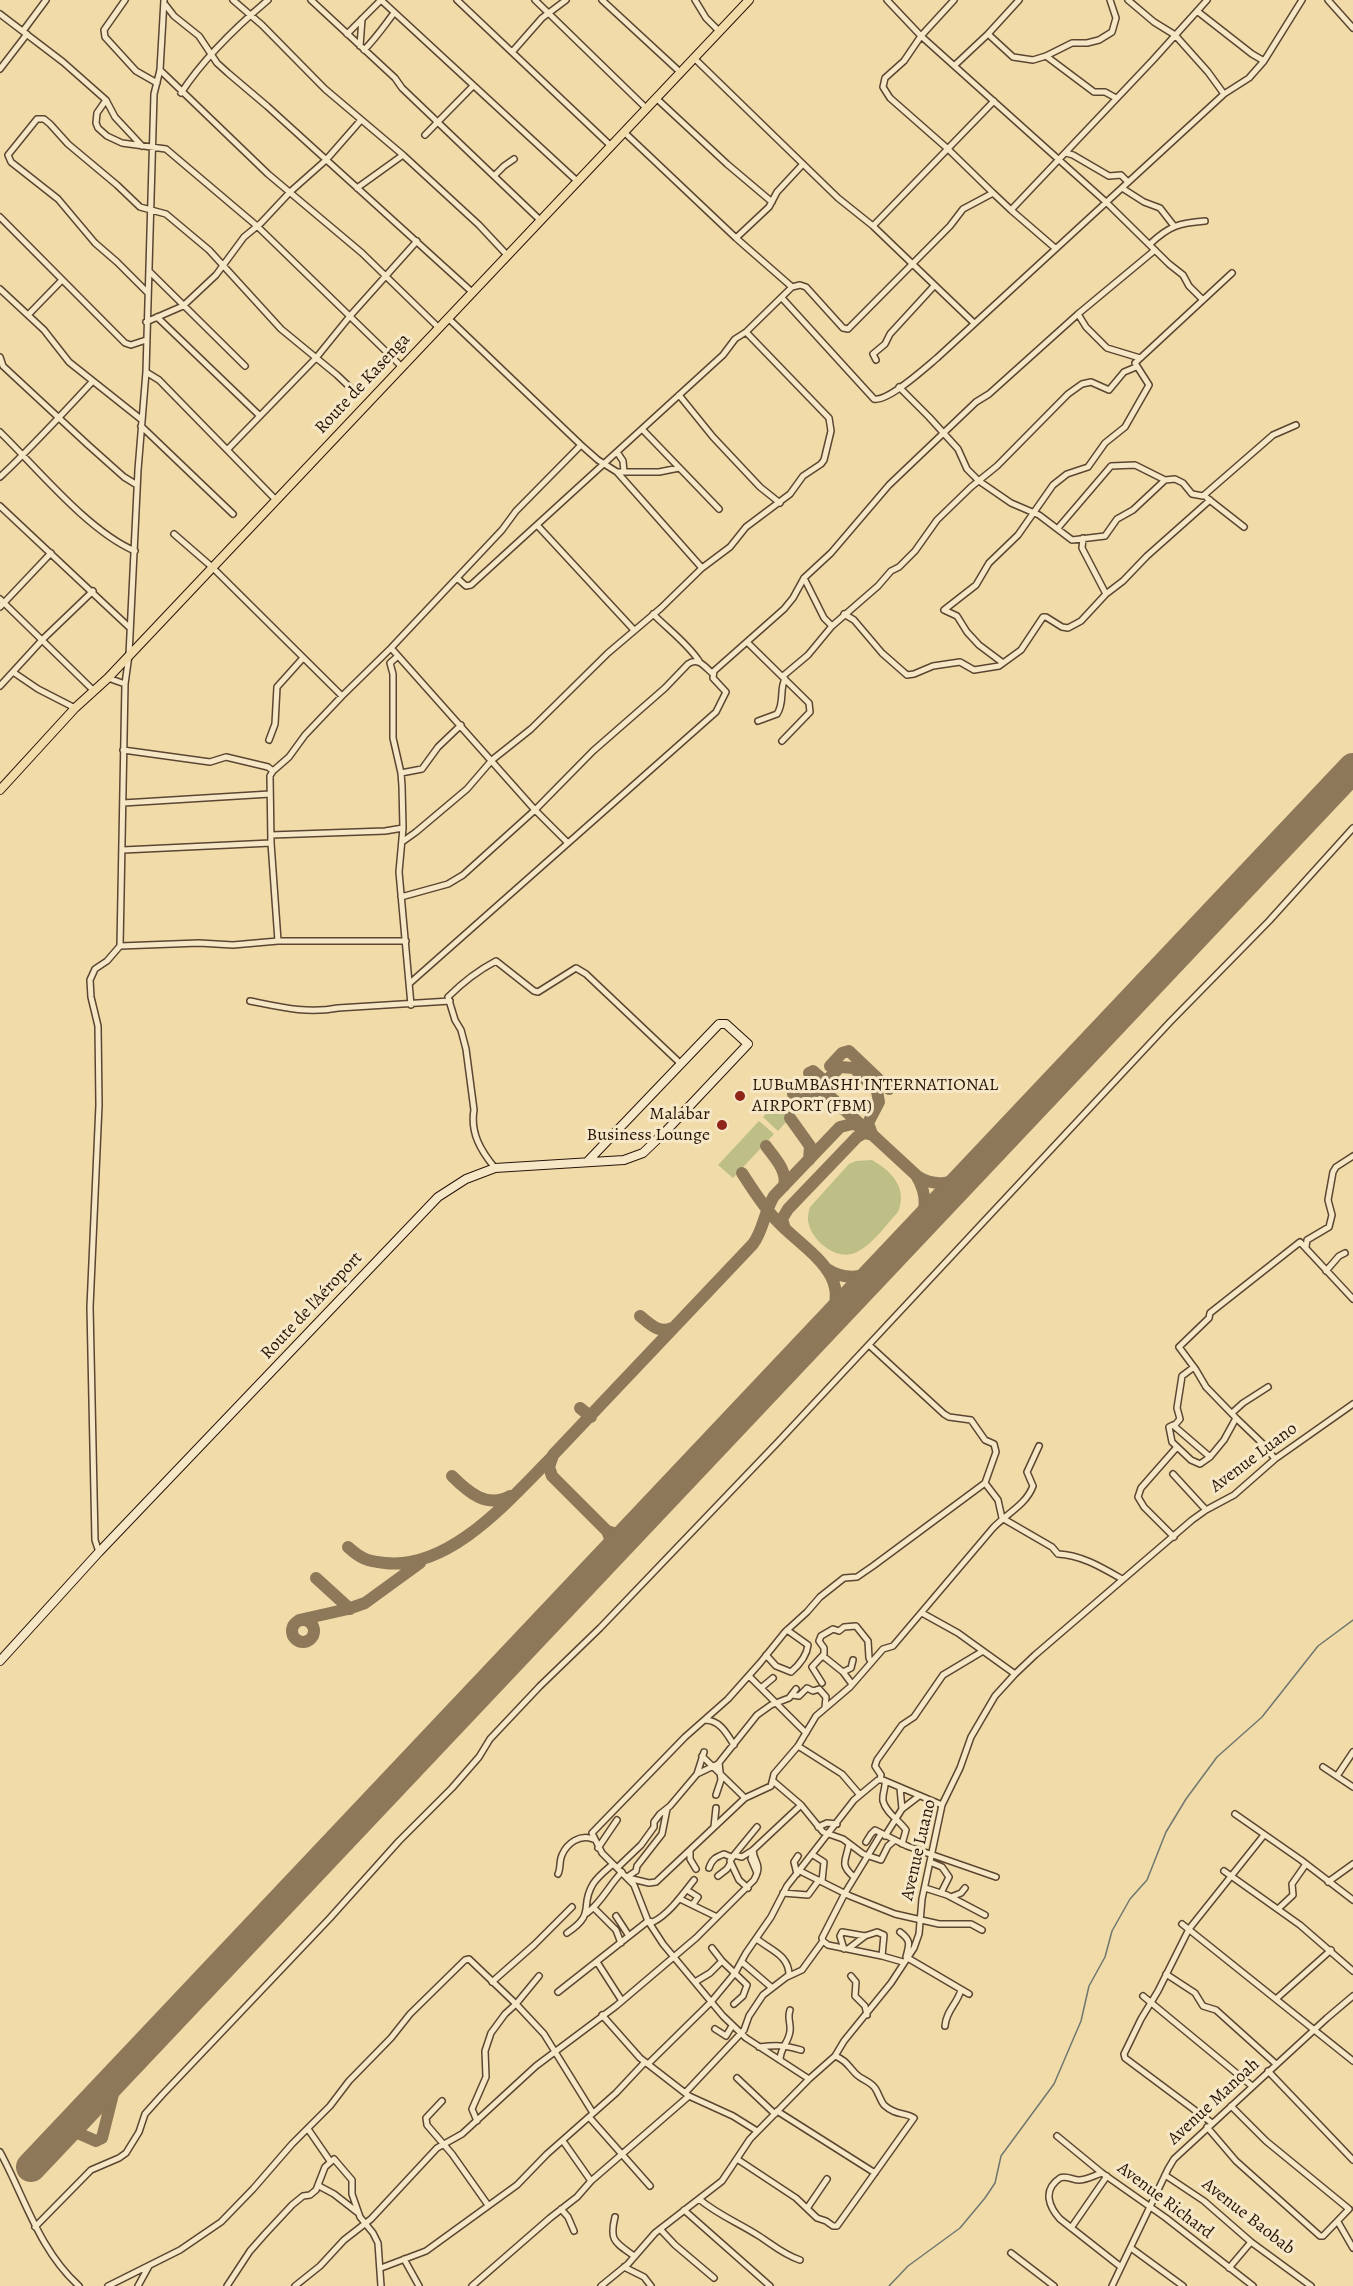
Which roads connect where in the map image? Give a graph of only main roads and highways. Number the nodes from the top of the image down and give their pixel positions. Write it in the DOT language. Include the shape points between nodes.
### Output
graph roads {
  1 [pos="749,0"];
  2 [pos="0,790"];
  3 [pos="588,1161"];
  4 [pos="0,1661"];
  1 -- 2 [label="highway, Route de Kasenga"];
  3 -- 3 [label="main road, Route de l'Aéroport" via="719,1024 726,1024 748,1045 643,1153 624,1160"];
  3 -- 4 [label="main road, Route de l'Aéroport" via="495,1168 466,1179 438,1197"];
}
